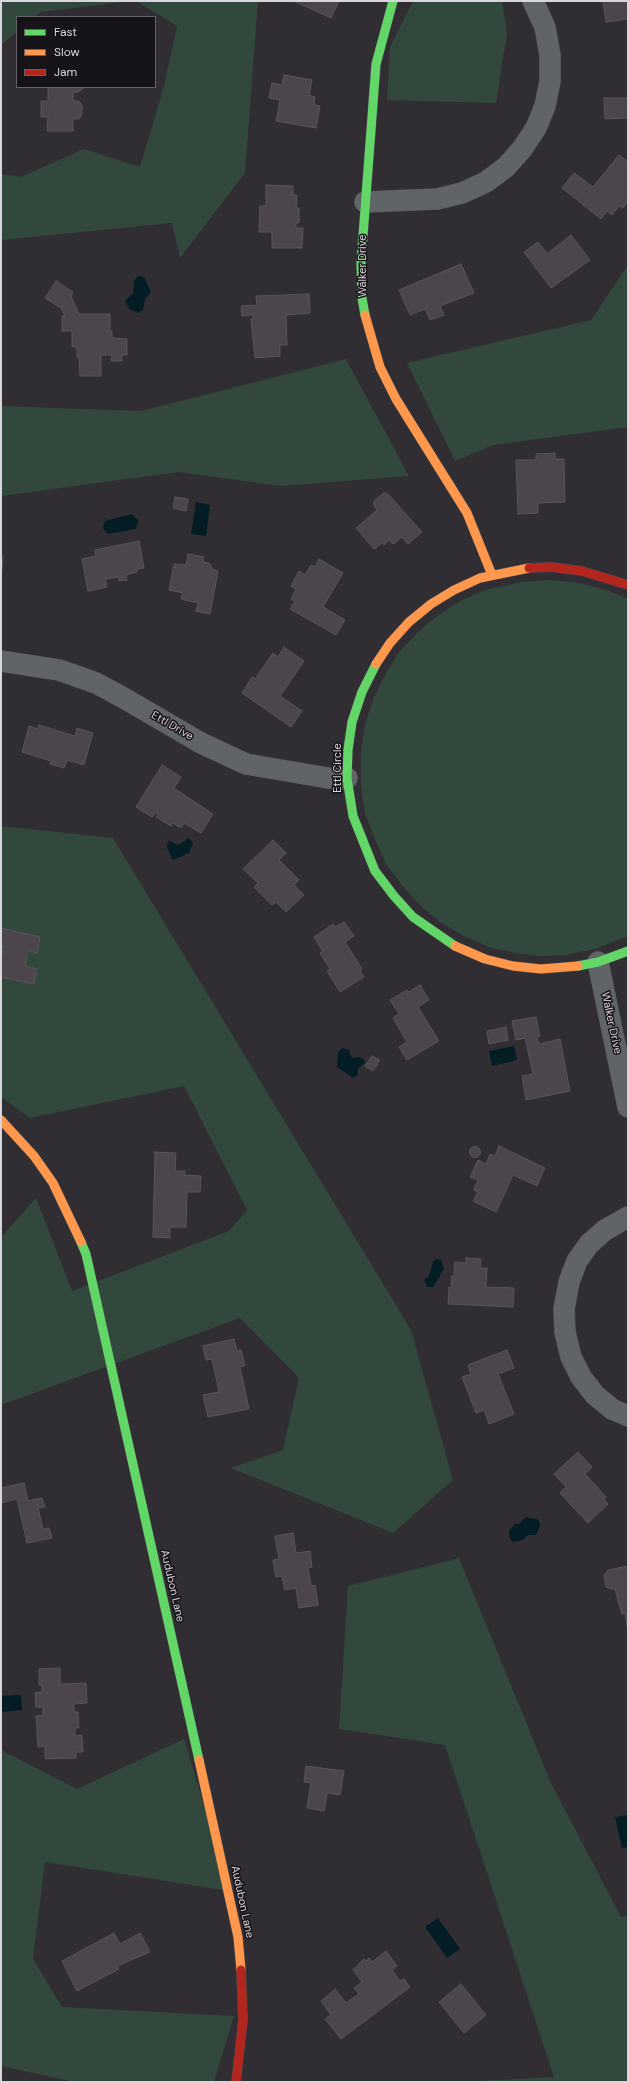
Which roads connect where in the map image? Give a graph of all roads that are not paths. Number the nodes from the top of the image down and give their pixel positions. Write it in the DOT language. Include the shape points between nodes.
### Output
graph roads {
  1 [pos="393,1"];
  2 [pos="533,1"];
  3 [pos="365,202"];
  4 [pos="492,575"];
  5 [pos="628,586"];
  6 [pos="1,661"];
  7 [pos="347,778"];
  8 [pos="628,951"];
  9 [pos="598,962"];
  10 [pos="628,1107"];
  11 [pos="1,1120"];
  12 [pos="628,1217"];
  13 [pos="628,1416"];
  14 [pos="236,2082"];
  1 -- 3 [label="street, Walker Drive" via="376,64"];
  2 -- 3 [label="street" via="545,28 550,55 550,81 545,106 536,128 522,150 486,182 462,193 437,199"];
  3 -- 4 [label="street, Walker Drive" via="361,262 362,298 369,333 380,367 396,398 467,513"];
  4 -- 5 [label="street, Ettl Circle" via="520,569 551,567 582,571 613,579"];
  4 -- 7 [label="street, Ettl Circle" via="454,590 431,604 409,622 390,643 374,666 352,722"];
  6 -- 7 [label="street, Ettl Drive" via="58,670 96,684 201,743 246,764 334,779"];
  7 -- 9 [label="street, Ettl Circle" via="353,816 375,871 413,917 432,932 456,947 513,966 568,968"];
  8 -- 9 [label="street, Ettl Circle"];
  9 -- 10 [label="street, Walker Drive"];
  11 -- 14 [label="street, Audubon Lane" via="34,1156 53,1183 86,1254 238,1937 243,2020"];
  12 -- 13 [label="street" via="605,1230 589,1244 577,1262 569,1282 564,1309 565,1332 571,1357 581,1377 595,1395 612,1409"];
}
